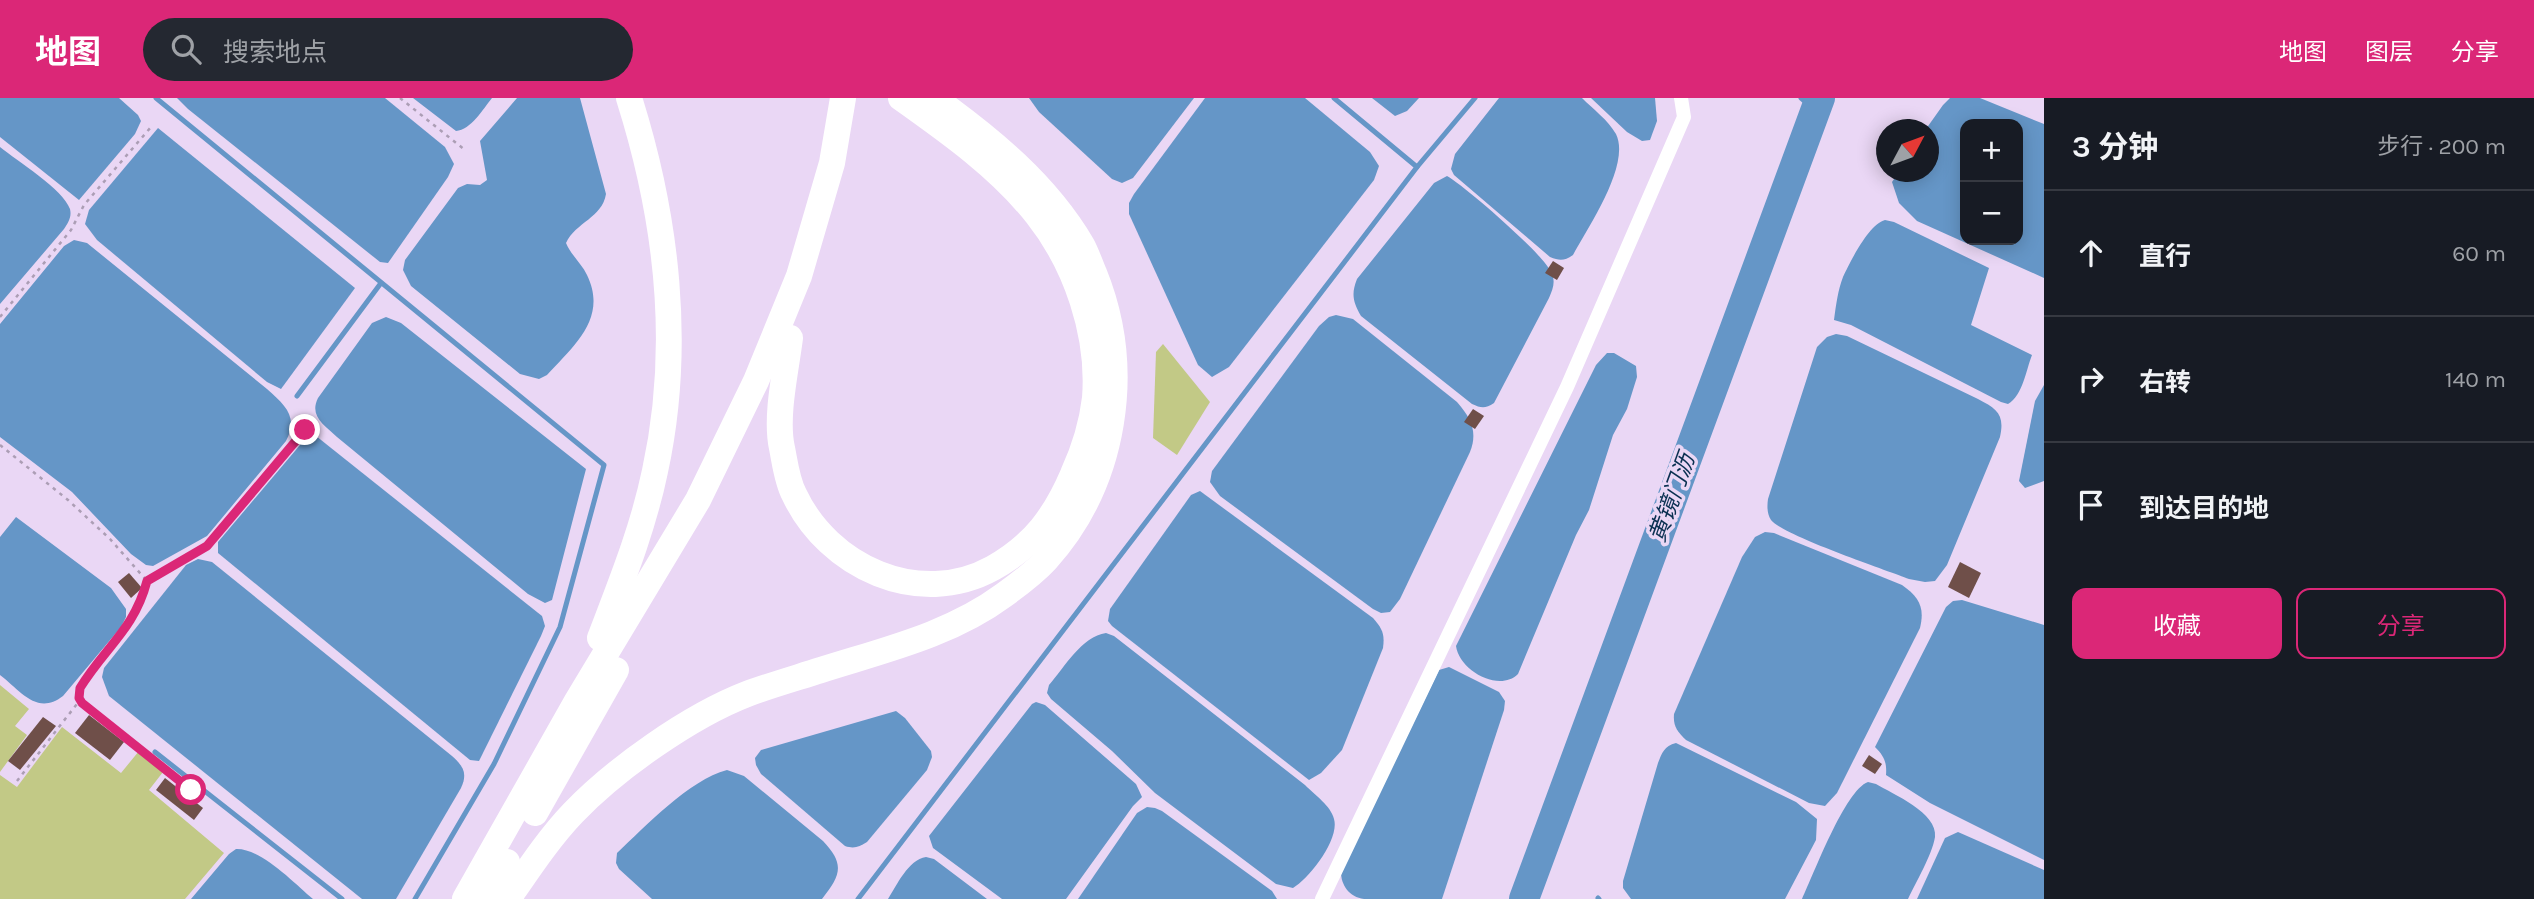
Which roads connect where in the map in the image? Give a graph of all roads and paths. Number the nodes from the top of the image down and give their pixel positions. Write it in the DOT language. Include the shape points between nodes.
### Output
graph roads {
  1 [pos="400,98"];
  2 [pos="629,98"];
  3 [pos="843,98"];
  4 [pos="858,98"];
  5 [pos="901,98"];
  6 [pos="934,98"];
  7 [pos="1681,98"];
  8 [pos="151,127"];
  9 [pos="465,150"];
  10 [pos="0,317"];
  11 [pos="790,338"];
  12 [pos="305,430"];
  13 [pos="0,445"];
  14 [pos="704,502"];
  15 [pos="147,581"];
  16 [pos="80,700"];
  17 [pos="577,701"];
  18 [pos="17,781"];
  19 [pos="191,790"];
  20 [pos="466,899"];
  21 [pos="487,899"];
  22 [pos="508,899"];
  23 [pos="1322,899"];
  1 -- 9 [label="path"];
  2 -- 17 [label="highway" via="663,236 669,317 667,397 655,471 633,552"];
  3 -- 14 [label="highway" via="832,163 799,276"];
  4 -- 11 [label="highway" via="842,179"];
  5 -- 11 [label="highway" via="994,170 1037,214 1065,256 1083,302 1093,349 1095,397 1084,448 1048,523 1018,552 991,569 961,579 911,582 875,574 842,555 815,528 793,493 781,445 781,400"];
  6 -- 22 [label="highway" via="1012,159 1049,197 1084,247 1105,299 1115,353 1114,411 1101,465 1075,520 1045,561 1003,596 957,624 744,695 639,757 573,813"];
  7 -- 23 [label="street" via="1684,117 1567,387"];
  8 -- 10 [label="path" via="84,205 71,230"];
  11 -- 14 [label="highway"];
  12 -- 15 [label="path" via="207,546"];
  13 -- 15 [label="path" via="68,500"];
  14 -- 17 [label="highway"];
  14 -- 21 [label="highway"];
  15 -- 16 [label="path" via="141,605 83,683"];
  16 -- 18 [label="path"];
  16 -- 19 [label="path"];
  17 -- 20 [label="highway"];
}
